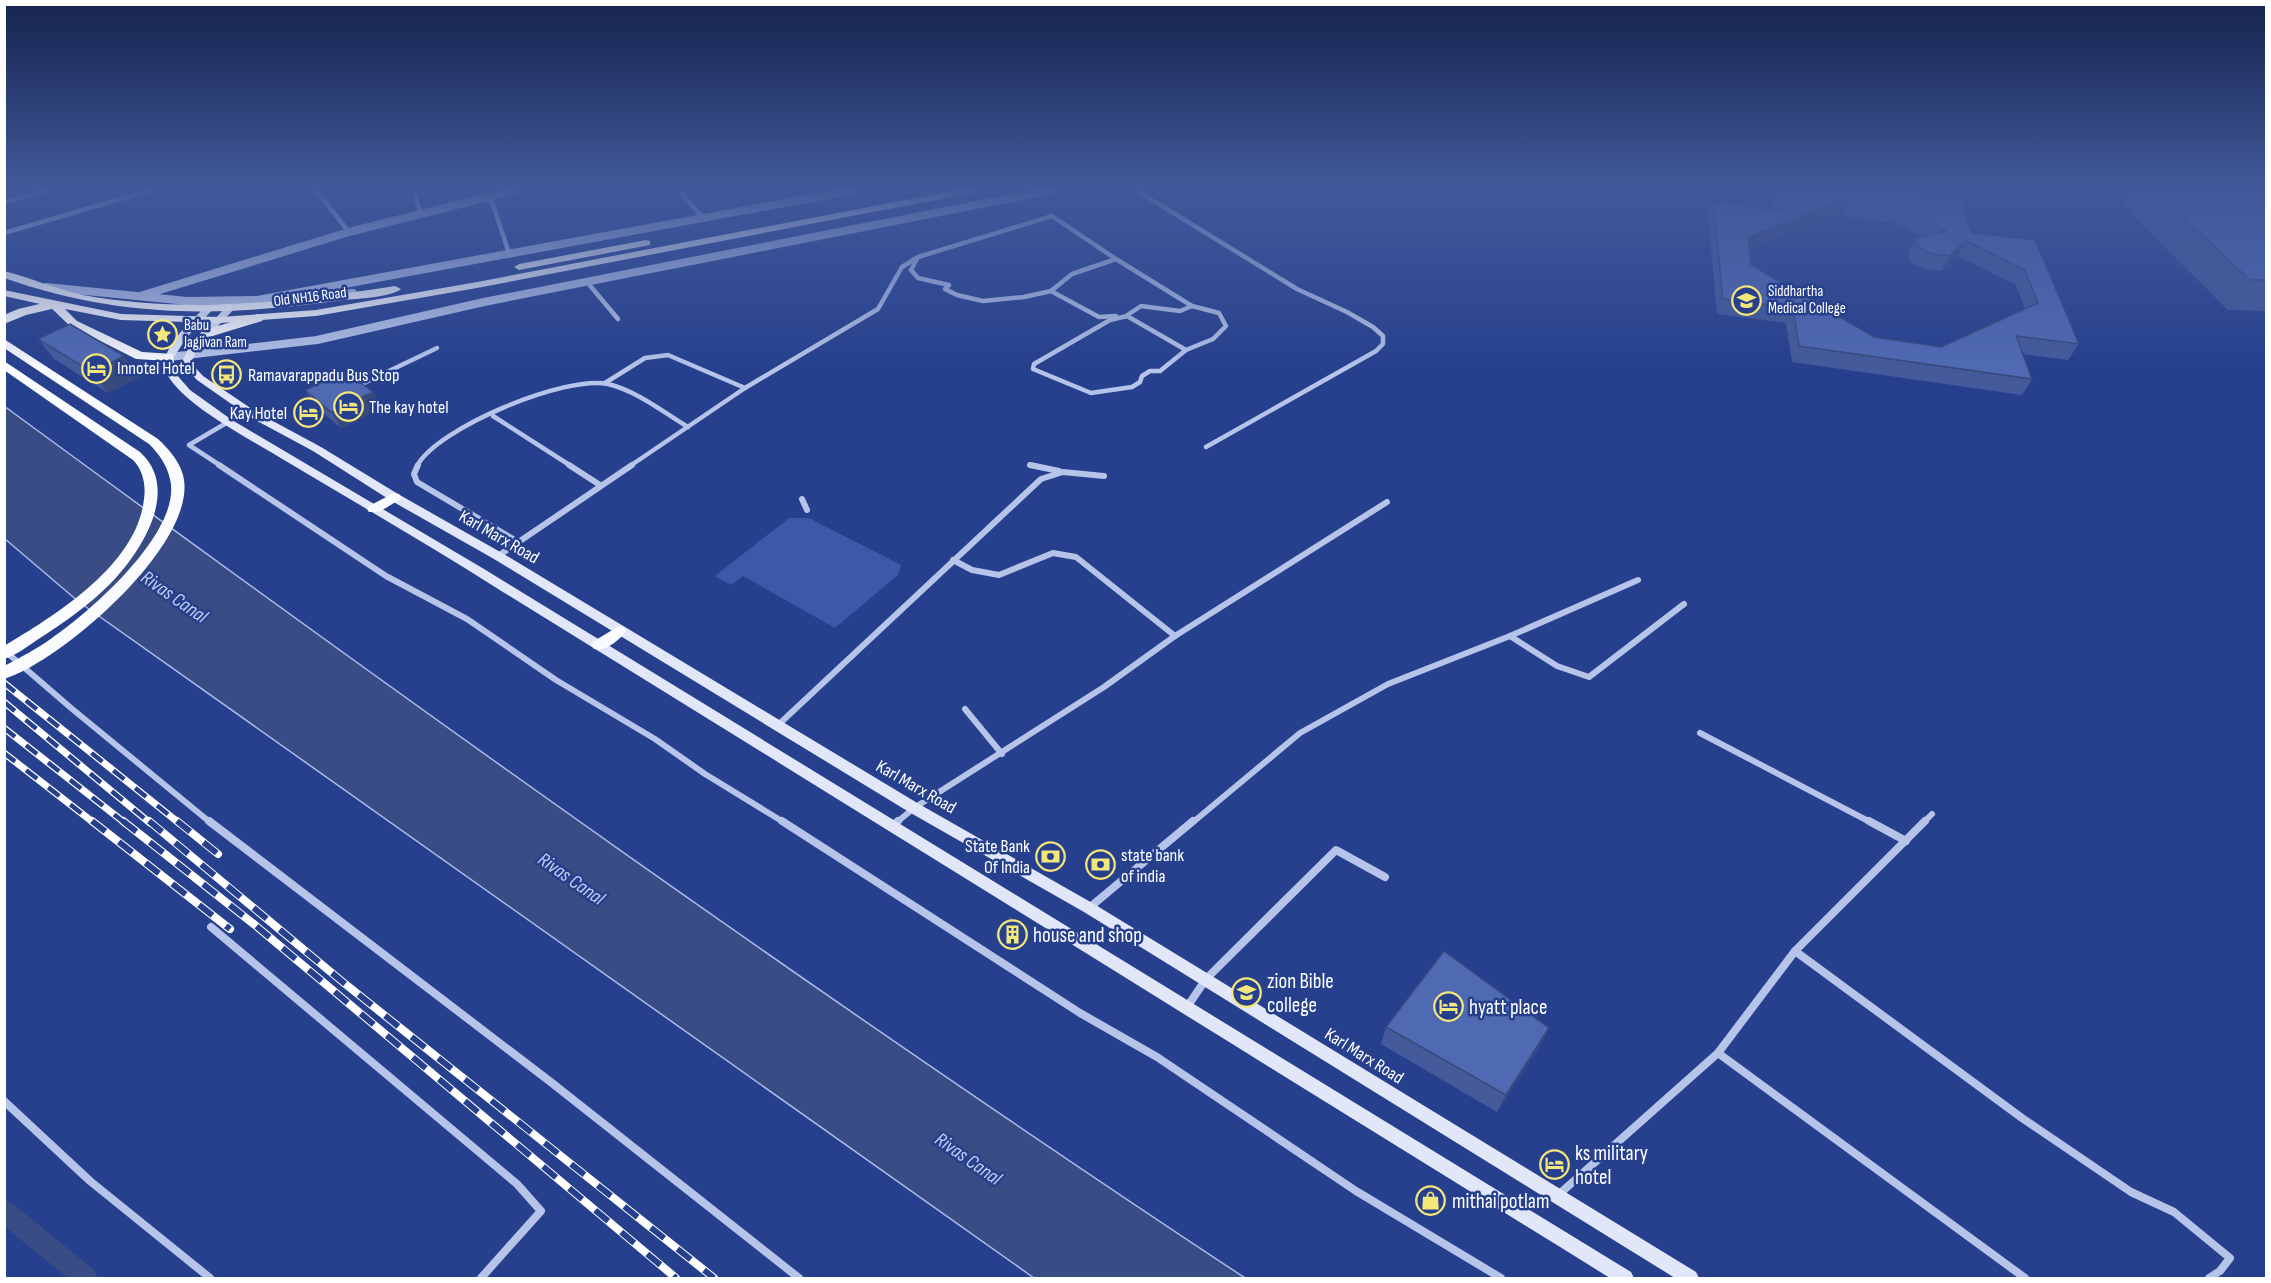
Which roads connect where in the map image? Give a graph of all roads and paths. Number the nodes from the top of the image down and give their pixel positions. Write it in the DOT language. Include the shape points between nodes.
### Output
graph roads {
  1 [pos="291,250"];
  2 [pos="507,250"];
  3 [pos="525,250"];
  4 [pos="607,250"];
  5 [pos="660,250"];
  6 [pos="749,250"];
  7 [pos="941,250"];
  8 [pos="1102,250"];
  9 [pos="1233,250"];
  10 [pos="508,253"];
  11 [pos="918,257"];
  12 [pos="1116,259"];
  13 [pos="4,274"];
  14 [pos="587,282"];
  15 [pos="39,287"];
  16 [pos="388,291"];
  17 [pos="1051,291"];
  18 [pos="4,293"];
  19 [pos="140,296"];
  20 [pos="252,301"];
  21 [pos="52,305"];
  22 [pos="1192,306"];
  23 [pos="209,308"];
  24 [pos="230,308"];
  25 [pos="1127,316"];
  26 [pos="258,318"];
  27 [pos="618,319"];
  28 [pos="4,320"];
  29 [pos="197,320"];
  30 [pos="220,320"];
  31 [pos="206,334"];
  32 [pos="4,342"];
  33 [pos="437,348"];
  34 [pos="1186,350"];
  35 [pos="188,355"];
  36 [pos="170,357"];
  37 [pos="4,364"];
  38 [pos="364,383"];
  39 [pos="605,383"];
  40 [pos="745,388"];
  41 [pos="493,416"];
  42 [pos="228,422"];
  43 [pos="688,427"];
  44 [pos="1206,447"];
  45 [pos="1030,465"];
  46 [pos="1062,472"];
  47 [pos="1104,476"];
  48 [pos="600,485"];
  49 [pos="394,496"];
  50 [pos="802,500"];
  51 [pos="1387,502"];
  52 [pos="374,509"];
  53 [pos="807,510"];
  54 [pos="518,542"];
  55 [pos="498,556"];
  56 [pos="953,560"];
  57 [pos="1638,580"];
  58 [pos="1684,604"];
  59 [pos="618,631"];
  60 [pos="1175,636"];
  61 [pos="1510,636"];
  62 [pos="599,645"];
  63 [pos="4,652"];
  64 [pos="4,673"];
  65 [pos="965,709"];
  66 [pos="777,726"];
  67 [pos="1700,733"];
  68 [pos="1002,754"];
  69 [pos="914,808"];
  70 [pos="1932,814"];
  71 [pos="891,826"];
  72 [pos="1906,841"];
  73 [pos="1385,877"];
  74 [pos="1089,908"];
  75 [pos="211,927"];
  76 [pos="1795,951"];
  77 [pos="1206,979"];
  78 [pos="1186,1008"];
  79 [pos="1718,1053"];
  80 [pos="4,1101"];
  81 [pos="1557,1197"];
  82 [pos="485,1277"];
  83 [pos="210,1278"];
  84 [pos="800,1278"];
  85 [pos="1501,1278"];
  86 [pos="1625,1278"];
  87 [pos="1690,1278"];
  88 [pos="2025,1278"];
  89 [pos="2209,1278"];
  1 -- 19 [label="street"];
  2 -- 10 [label="street"];
  3 -- 10 [label="street"];
  4 -- 16 [label="main road, Old NH16 Road"];
  5 -- 26 [label="main road, Old NH16 Road" via="316,313"];
  6 -- 14 [label="street"];
  7 -- 11 [label="street"];
  8 -- 12 [label="street"];
  9 -- 44 [label="street" via="1297,289 1373,327 1383,336 1383,344"];
  10 -- 20 [label="street"];
  11 -- 17 [label="street" via="911,270 918,278 950,285 945,289 971,300 1005,301"];
  11 -- 40 [label="street" via="902,267 878,309"];
  12 -- 17 [label="street" via="1077,272 1056,283"];
  12 -- 22 [label="street"];
  13 -- 15 [label="main road, Old NH16 Road"];
  14 -- 27 [label="street"];
  14 -- 35 [label="street" via="317,340"];
  15 -- 19 [label="street"];
  15 -- 23 [label="main road, Old NH16 Road" via="112,303"];
  16 -- 20 [label="street"];
  16 -- 24 [label="main road, Old NH16 Road" via="305,303"];
  17 -- 25 [label="street" via="1099,317"];
  18 -- 21 [label="main road, Old NH16 Road"];
  19 -- 20 [label="street"];
  21 -- 28 [label="highway"];
  21 -- 29 [label="main road, Old NH16 Road" via="122,317"];
  21 -- 36 [label="main road" via="73,323 140,356"];
  22 -- 25 [label="street" via="1180,311 1141,306"];
  22 -- 34 [label="street" via="1219,313 1226,326 1213,339"];
  23 -- 24 [label="main road, Old NH16 Road"];
  23 -- 29 [label="main road"];
  24 -- 30 [label="main road"];
  25 -- 34 [label="street"];
  25 -- 34 [label="street" via="1101,325 1034,363 1033,369 1091,393 1132,387 1142,376 1160,371"];
  26 -- 30 [label="main road, Old NH16 Road"];
  26 -- 31 [label="highway"];
  29 -- 30 [label="main road, Old NH16 Road"];
  29 -- 36 [label="main road"];
  30 -- 31 [label="main road"];
  31 -- 35 [label="main road"];
  32 -- 64 [label="main road" via="162,450 173,464 177,495 160,539 120,590 59,641"];
  33 -- 38 [label="street"];
  35 -- 36 [label="street"];
  35 -- 49 [label="main road, Karl Marx Road" via="186,363 192,370 226,396"];
  36 -- 42 [label="main road" via="171,375"];
  37 -- 63 [label="main road" via="143,463 151,482 151,504 124,560 104,583 51,625"];
  39 -- 40 [label="street" via="645,358 668,355"];
  39 -- 41 [label="street" via="562,385"];
  39 -- 43 [label="street"];
  40 -- 43 [label="street"];
  41 -- 48 [label="street"];
  41 -- 54 [label="street" via="438,442 417,464 414,474 417,482 431,492"];
  42 -- 52 [label="main road"];
  42 -- 85 [label="street" via="189,446 386,576 467,619 556,680 655,739 1080,1013 1157,1057 1356,1191"];
  43 -- 48 [label="street"];
  45 -- 46 [label="street"];
  46 -- 47 [label="street"];
  46 -- 56 [label="street" via="1041,479"];
  48 -- 54 [label="street"];
  49 -- 52 [label="main road"];
  49 -- 55 [label="main road, Karl Marx Road"];
  50 -- 53 [label="street"];
  51 -- 60 [label="street"];
  52 -- 62 [label="main road"];
  54 -- 55 [label="street"];
  55 -- 59 [label="main road, Karl Marx Road"];
  56 -- 60 [label="street" via="972,570 999,575 1053,553 1076,557"];
  56 -- 66 [label="street"];
  57 -- 61 [label="street"];
  58 -- 61 [label="street" via="1589,676 1566,671"];
  59 -- 62 [label="main road"];
  59 -- 66 [label="main road, Karl Marx Road"];
  60 -- 68 [label="street"];
  61 -- 74 [label="street" via="1388,684 1300,733"];
  62 -- 71 [label="main road"];
  63 -- 84 [label="street" via="260,863 554,1084"];
  65 -- 68 [label="street"];
  66 -- 69 [label="main road, Karl Marx Road"];
  67 -- 72 [label="street"];
  68 -- 69 [label="street"];
  69 -- 71 [label="street"];
  69 -- 74 [label="main road, Karl Marx Road"];
  70 -- 72 [label="street"];
  71 -- 78 [label="main road"];
  72 -- 76 [label="street"];
  73 -- 77 [label="street" via="1336,850"];
  74 -- 77 [label="main road, Karl Marx Road"];
  75 -- 82 [label="street" via="537,1203 541,1211"];
  76 -- 79 [label="street"];
  76 -- 89 [label="street" via="2022,1118 2131,1192 2174,1212 2230,1258"];
  77 -- 78 [label="street"];
  77 -- 81 [label="main road, Karl Marx Road"];
  78 -- 86 [label="main road"];
  79 -- 81 [label="street"];
  79 -- 88 [label="street"];
  80 -- 83 [label="street" via="90,1181"];
  81 -- 87 [label="main road, Karl Marx Road"];
}
